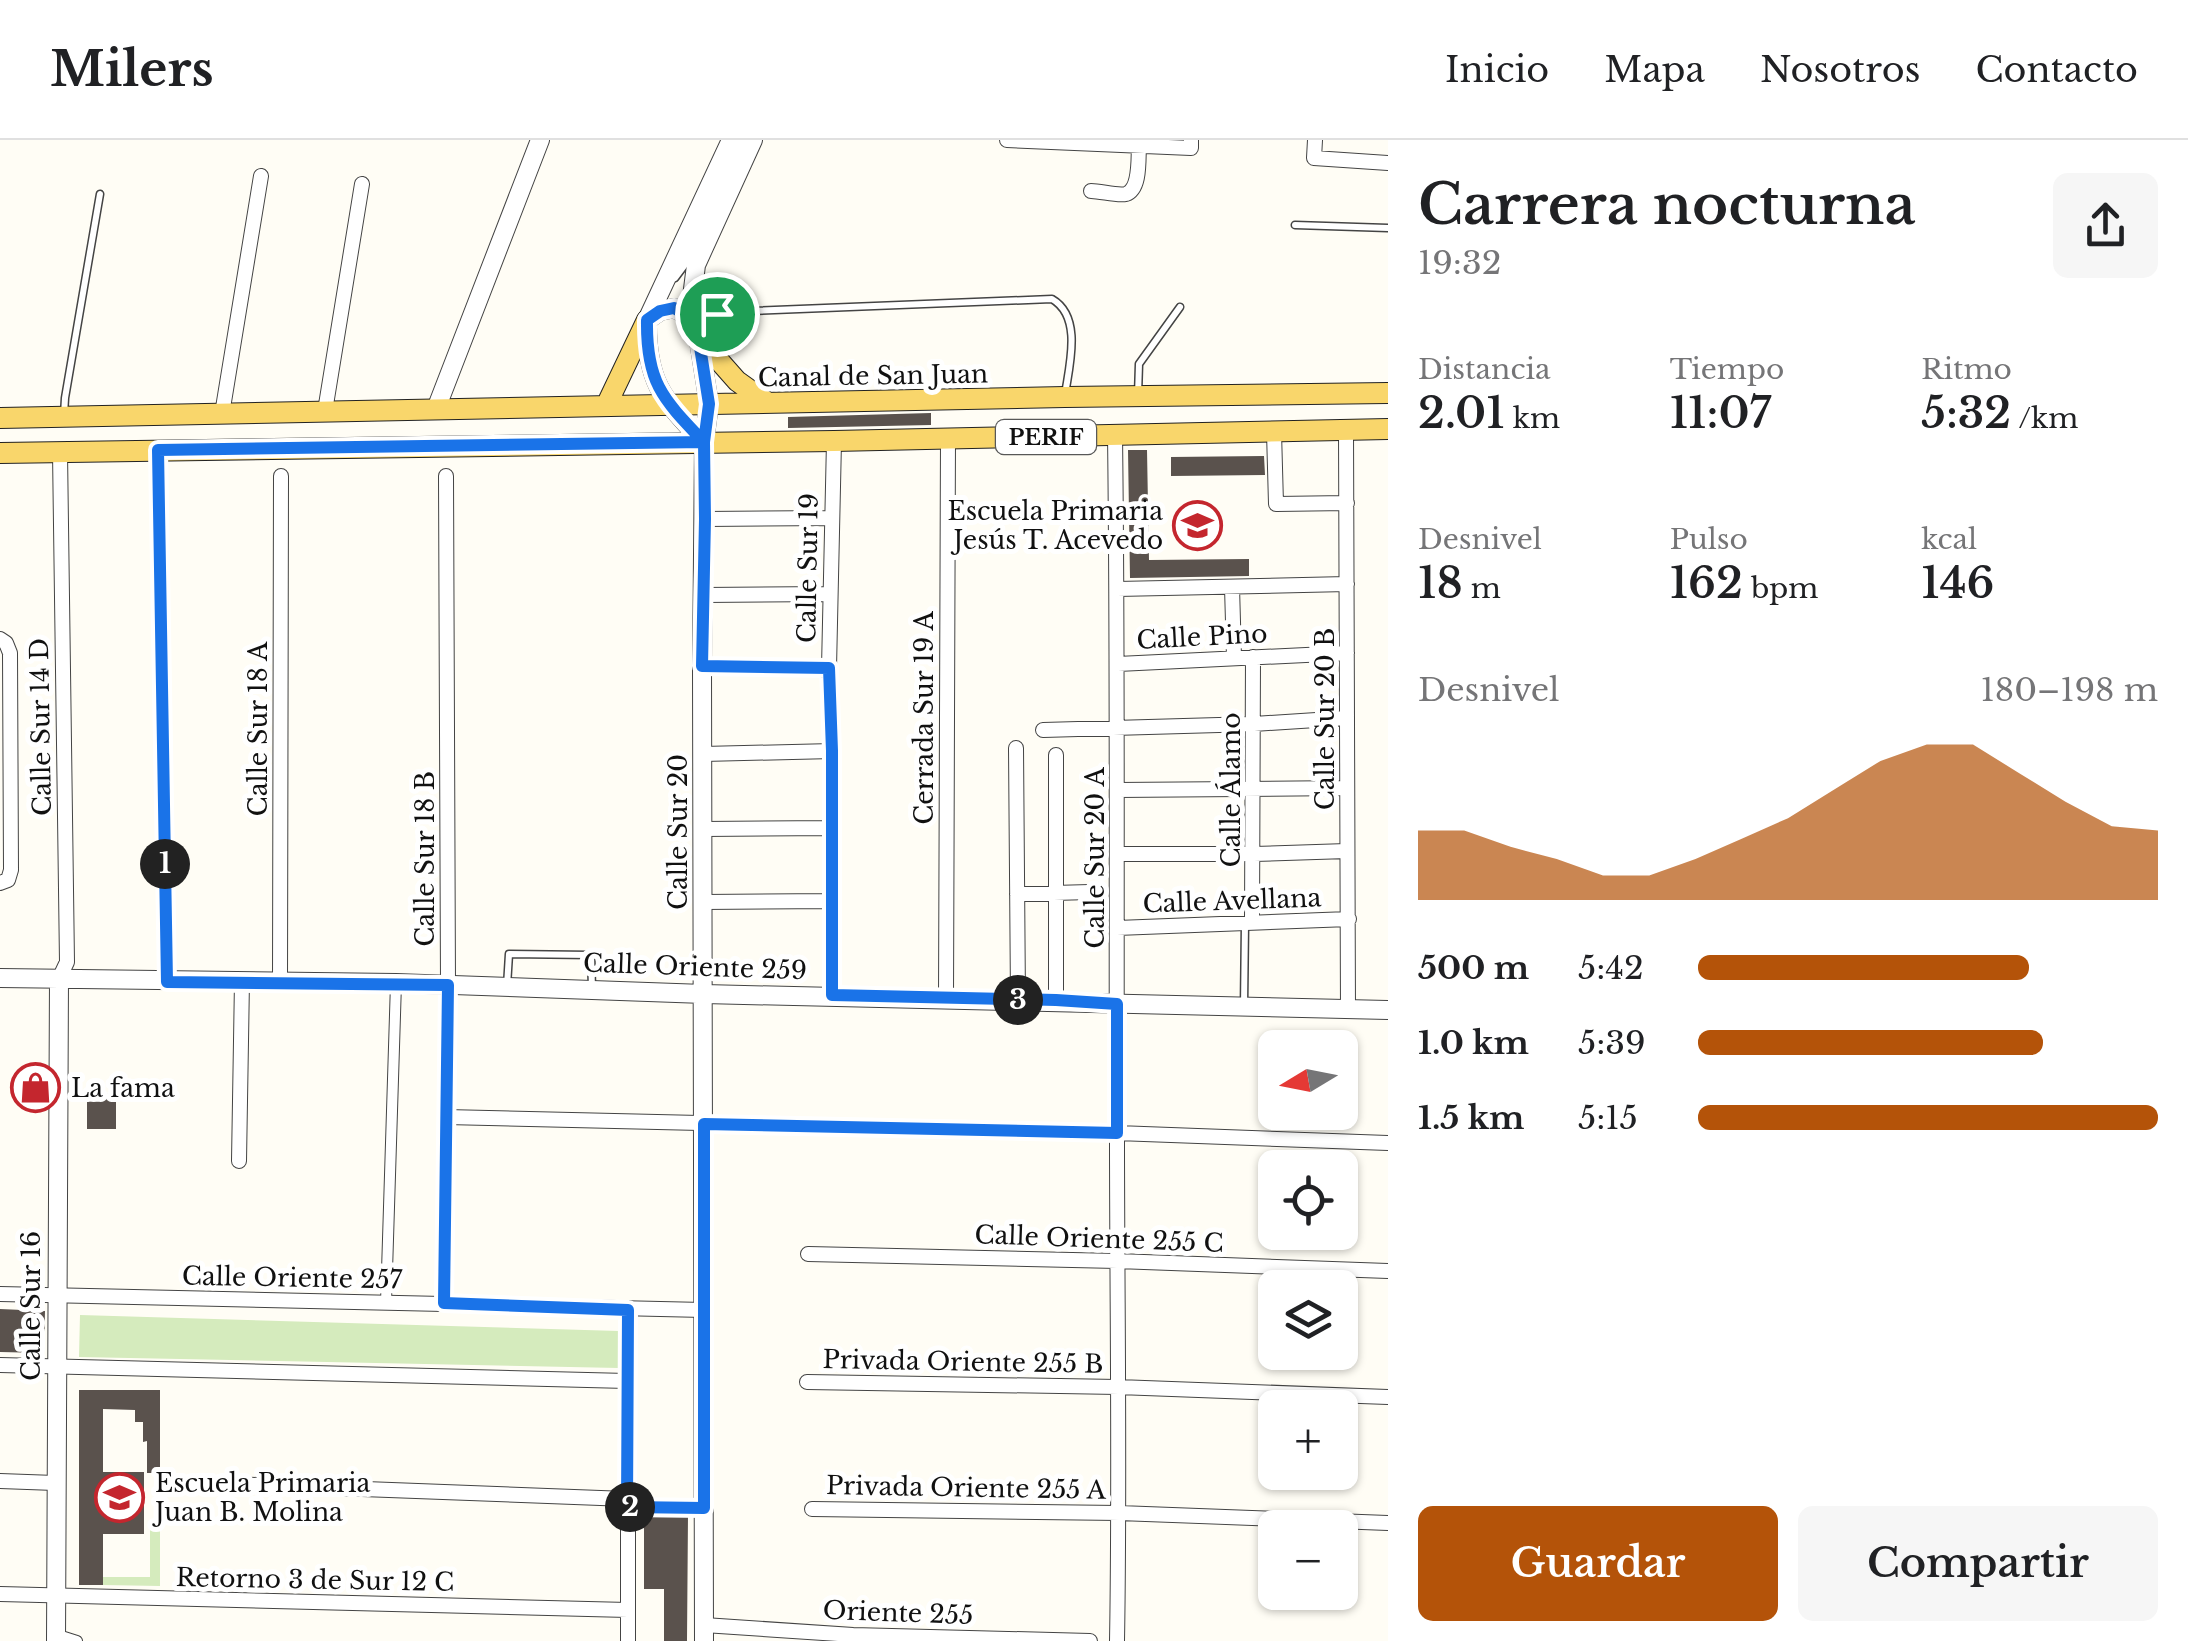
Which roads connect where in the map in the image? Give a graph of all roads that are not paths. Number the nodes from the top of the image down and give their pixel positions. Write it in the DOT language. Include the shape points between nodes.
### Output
graph roads {
  1 [pos="540,140"];
  2 [pos="731,140"];
  3 [pos="742,140"];
  4 [pos="753,140"];
  5 [pos="1007,140"];
  6 [pos="1192,140"];
  7 [pos="1314,140"];
  8 [pos="1138,145"];
  9 [pos="1388,163"];
  10 [pos="261,176"];
  11 [pos="362,184"];
  12 [pos="1091,190"];
  13 [pos="100,194"];
  14 [pos="1294,225"];
  15 [pos="1388,228"];
  16 [pos="684,266"];
  17 [pos="692,297"];
  18 [pos="1180,306"];
  19 [pos="717,314"];
  20 [pos="647,320"];
  21 [pos="697,328"];
  22 [pos="1388,393"];
  23 [pos="1065,396"];
  24 [pos="1138,396"];
  25 [pos="768,403"];
  26 [pos="668,404"];
  27 [pos="709,404"];
  28 [pos="606,406"];
  29 [pos="436,409"];
  30 [pos="325,411"];
  31 [pos="222,414"];
  32 [pos="64,417"];
  33 [pos="0,418"];
  34 [pos="1388,429"];
  35 [pos="1346,430"];
  36 [pos="1274,432"];
  37 [pos="1115,435"];
  38 [pos="948,438"];
  39 [pos="834,441"];
  40 [pos="704,442"];
  41 [pos="158,450"];
  42 [pos="0,453"];
  43 [pos="60,462"];
  44 [pos="281,476"];
  45 [pos="446,476"];
  46 [pos="1347,503"];
  47 [pos="831,518"];
  48 [pos="705,519"];
  49 [pos="1348,584"];
  50 [pos="1232,587"];
  51 [pos="1117,590"];
  52 [pos="830,594"];
  53 [pos="704,595"];
  54 [pos="0,639"];
  55 [pos="1348,653"];
  56 [pos="1234,657"];
  57 [pos="1253,657"];
  58 [pos="1118,664"];
  59 [pos="702,666"];
  60 [pos="829,668"];
  61 [pos="1347,718"];
  62 [pos="1254,724"];
  63 [pos="1118,728"];
  64 [pos="1043,730"];
  65 [pos="1016,748"];
  66 [pos="832,751"];
  67 [pos="703,754"];
  68 [pos="1056,755"];
  69 [pos="1347,788"];
  70 [pos="1117,790"];
  71 [pos="1253,790"];
  72 [pos="833,828"];
  73 [pos="703,829"];
  74 [pos="1347,851"];
  75 [pos="1116,854"];
  76 [pos="1254,854"];
  77 [pos="0,883"];
  78 [pos="1090,892"];
  79 [pos="1056,893"];
  80 [pos="1017,894"];
  81 [pos="832,901"];
  82 [pos="703,902"];
  83 [pos="1348,920"];
  84 [pos="1248,923"];
  85 [pos="1117,928"];
  86 [pos="0,978"];
  87 [pos="59,979"];
  88 [pos="242,981"];
  89 [pos="167,982"];
  90 [pos="280,982"];
  91 [pos="396,984"];
  92 [pos="448,985"];
  93 [pos="507,987"];
  94 [pos="592,989"];
  95 [pos="704,994"];
  96 [pos="832,995"];
  97 [pos="946,998"];
  98 [pos="1018,1000"];
  99 [pos="1056,1000"];
  100 [pos="1117,1004"];
  101 [pos="1244,1007"];
  102 [pos="1348,1009"];
  103 [pos="1388,1010"];
  104 [pos="446,1117"];
  105 [pos="704,1124"];
  106 [pos="1117,1133"];
  107 [pos="1388,1143"];
  108 [pos="238,1162"];
  109 [pos="808,1254"];
  110 [pos="1117,1261"];
  111 [pos="1388,1270"];
  112 [pos="0,1294"];
  113 [pos="56,1296"];
  114 [pos="386,1303"];
  115 [pos="444,1303"];
  116 [pos="628,1310"];
  117 [pos="704,1310"];
  118 [pos="0,1365"];
  119 [pos="56,1367"];
  120 [pos="628,1380"];
  121 [pos="807,1382"];
  122 [pos="1118,1387"];
  123 [pos="1388,1398"];
  124 [pos="0,1482"];
  125 [pos="55,1483"];
  126 [pos="231,1484"];
  127 [pos="627,1503"];
  128 [pos="704,1508"];
  129 [pos="812,1509"];
  130 [pos="1119,1513"];
  131 [pos="1388,1523"];
  132 [pos="0,1594"];
  133 [pos="55,1596"];
  134 [pos="628,1610"];
  135 [pos="704,1633"];
  136 [pos="56,1637"];
  137 [pos="854,1638"];
  138 [pos="77,1641"];
  139 [pos="628,1641"];
  140 [pos="1090,1641"];
  141 [pos="1117,1641"];
  1 -- 29 [label="street"];
  2 -- 20 [label="street"];
  3 -- 16 [label="lane"];
  4 -- 17 [label="street, Calle Sur 20" via="696,264"];
  5 -- 8 [label="street"];
  6 -- 8 [label="street" via="1191,148"];
  7 -- 9 [label="street" via="1314,158"];
  8 -- 12 [label="street" via="1132,190"];
  10 -- 31 [label="street"];
  11 -- 30 [label="street"];
  13 -- 32 [label="lane"];
  14 -- 15 [label="lane"];
  16 -- 17 [label="lane"];
  16 -- 20 [label="lane"];
  17 -- 19 [label="lane"];
  17 -- 21 [label="street, Calle Sur 20"];
  18 -- 24 [label="lane" via="1139,364"];
  19 -- 21 [label="lane"];
  19 -- 23 [label="lane" via="1052,299 1069,317"];
  20 -- 21 [label="street" via="674,308"];
  20 -- 26 [label="street" via="650,368"];
  20 -- 28 [label="main road"];
  21 -- 25 [label="main road" via="710,354"];
  21 -- 27 [label="street, Calle Sur 20"];
  22 -- 24 [label="main road, Canal de San Juan / PERIF"];
  23 -- 24 [label="main road, Canal de San Juan / PERIF"];
  23 -- 25 [label="main road, Canal de San Juan / PERIF"];
  25 -- 27 [label="main road, Canal de San Juan / PERIF"];
  26 -- 27 [label="main road, Canal de San Juan / PERIF"];
  26 -- 28 [label="main road, Canal de San Juan / PERIF"];
  26 -- 40 [label="street"];
  27 -- 40 [label="street, Calle Sur 20"];
  28 -- 29 [label="main road, Canal de San Juan / PERIF"];
  29 -- 30 [label="main road, Canal de San Juan / PERIF"];
  30 -- 31 [label="main road, Canal de San Juan / PERIF"];
  31 -- 32 [label="main road, Canal de San Juan / PERIF"];
  32 -- 33 [label="main road, Canal de San Juan / PERIF"];
  34 -- 35 [label="main road, PERIF"];
  35 -- 36 [label="main road, PERIF"];
  35 -- 46 [label="street, Calle Sur 20 B"];
  36 -- 37 [label="main road, PERIF"];
  36 -- 46 [label="street" via="1276,504"];
  37 -- 38 [label="main road, PERIF"];
  37 -- 51 [label="street, Calle Sur 20 A"];
  38 -- 39 [label="main road, PERIF"];
  38 -- 97 [label="street, Cerrada Sur 19 A"];
  39 -- 40 [label="main road, PERIF"];
  39 -- 47 [label="street, Calle Sur 19"];
  40 -- 41 [label="main road, PERIF"];
  40 -- 48 [label="street, Calle Sur 20"];
  41 -- 43 [label="main road, PERIF"];
  41 -- 89 [label="street"];
  42 -- 43 [label="main road, PERIF"];
  43 -- 87 [label="street, Calle Sur 14 D" via="67,962"];
  44 -- 90 [label="street, Calle Sur 18 A"];
  45 -- 92 [label="street, Calle Sur 18 B"];
  46 -- 49 [label="street, Calle Sur 20 B"];
  47 -- 48 [label="street"];
  47 -- 52 [label="street, Calle Sur 19"];
  48 -- 53 [label="street, Calle Sur 20"];
  49 -- 50 [label="street"];
  49 -- 55 [label="street, Calle Sur 20 B"];
  50 -- 51 [label="street"];
  50 -- 56 [label="street"];
  51 -- 58 [label="street, Calle Sur 20 A"];
  52 -- 53 [label="street"];
  52 -- 60 [label="street, Calle Sur 19"];
  53 -- 59 [label="street, Calle Sur 20"];
  54 -- 77 [label="street" via="10,653 10,875"];
  55 -- 57 [label="street, Calle Pino"];
  55 -- 61 [label="street, Calle Sur 20 B"];
  56 -- 57 [label="street, Calle Pino"];
  56 -- 58 [label="street, Calle Pino"];
  57 -- 62 [label="street, Calle Álamo"];
  58 -- 63 [label="street, Calle Sur 20 A"];
  59 -- 60 [label="street"];
  59 -- 67 [label="street, Calle Sur 20"];
  60 -- 66 [label="street, Calle Sur 19"];
  61 -- 62 [label="street"];
  61 -- 69 [label="street, Calle Sur 20 B"];
  62 -- 63 [label="street"];
  62 -- 71 [label="street, Calle Álamo"];
  63 -- 64 [label="street"];
  63 -- 70 [label="street, Calle Sur 20 A"];
  65 -- 80 [label="street"];
  66 -- 67 [label="street"];
  66 -- 72 [label="street, Calle Sur 19"];
  67 -- 73 [label="street, Calle Sur 20"];
  68 -- 79 [label="street"];
  69 -- 71 [label="street"];
  69 -- 74 [label="street, Calle Sur 20 B"];
  70 -- 71 [label="street"];
  70 -- 75 [label="street, Calle Sur 20 A"];
  71 -- 76 [label="street, Calle Álamo"];
  72 -- 73 [label="street"];
  72 -- 81 [label="street, Calle Sur 19"];
  73 -- 82 [label="street, Calle Sur 20"];
  74 -- 76 [label="street"];
  74 -- 83 [label="street, Calle Sur 20 B"];
  75 -- 76 [label="street"];
  75 -- 85 [label="street, Calle Sur 20 A"];
  76 -- 84 [label="street, Calle Álamo"];
  78 -- 79 [label="street"];
  79 -- 80 [label="street"];
  79 -- 99 [label="street"];
  80 -- 98 [label="street"];
  81 -- 82 [label="street"];
  81 -- 96 [label="street, Calle Sur 19"];
  82 -- 95 [label="street, Calle Sur 20"];
  83 -- 84 [label="street, Calle Avellana"];
  83 -- 102 [label="street, Calle Sur 20 B"];
  84 -- 85 [label="street, Calle Avellana"];
  84 -- 101 [label="lane, Calle Álamo"];
  85 -- 100 [label="street, Calle Sur 20 A"];
  86 -- 87 [label="street, Calle Oriente 259"];
  87 -- 89 [label="street, Calle Oriente 259"];
  87 -- 113 [label="street, Calle Sur 16"];
  88 -- 89 [label="street, Calle Oriente 259"];
  88 -- 90 [label="street, Calle Oriente 259"];
  88 -- 108 [label="street"];
  90 -- 91 [label="street, Calle Oriente 259"];
  91 -- 92 [label="street, Calle Oriente 259"];
  91 -- 114 [label="street"];
  92 -- 93 [label="street, Calle Oriente 259"];
  92 -- 104 [label="street, Calle Sur 18 B"];
  93 -- 94 [label="street, Calle Oriente 259"];
  93 -- 94 [label="lane" via="509,954 591,955"];
  94 -- 95 [label="street, Calle Oriente 259"];
  95 -- 96 [label="street, Calle Oriente 259"];
  95 -- 105 [label="street, Calle Sur 20"];
  96 -- 97 [label="street, Calle Oriente 259"];
  97 -- 98 [label="street, Calle Oriente 259"];
  98 -- 99 [label="street, Calle Oriente 259"];
  99 -- 100 [label="street, Calle Oriente 259"];
  100 -- 101 [label="street, Calle Oriente 259"];
  100 -- 106 [label="street, Calle Sur 20 A"];
  101 -- 102 [label="street, Calle Oriente 259"];
  102 -- 103 [label="street, Calle Oriente 259"];
  104 -- 105 [label="street"];
  104 -- 115 [label="street, Calle Sur 18 B"];
  105 -- 106 [label="street"];
  105 -- 117 [label="street, Calle Sur 20"];
  106 -- 107 [label="street"];
  106 -- 110 [label="street, Calle Sur 20 A"];
  109 -- 110 [label="street, Calle Oriente 255 C"];
  110 -- 111 [label="street, Calle Oriente 255 C"];
  110 -- 122 [label="street, Calle Sur 20 A"];
  112 -- 113 [label="street, Calle Oriente 257"];
  113 -- 114 [label="street, Calle Oriente 257"];
  113 -- 119 [label="street, Calle Sur 16"];
  114 -- 115 [label="street, Calle Oriente 257"];
  115 -- 116 [label="street, Calle Oriente 257"];
  116 -- 117 [label="street, Calle Oriente 257"];
  116 -- 120 [label="street"];
  117 -- 128 [label="street, Calle Sur 20"];
  118 -- 119 [label="street"];
  119 -- 120 [label="street"];
  119 -- 125 [label="street, Calle Sur 16"];
  120 -- 127 [label="street"];
  121 -- 122 [label="street, Privada Oriente 255 B"];
  122 -- 123 [label="street, Privada Oriente 255 B"];
  122 -- 130 [label="street, Calle Sur 20 A"];
  124 -- 125 [label="street"];
  125 -- 133 [label="street, Calle Sur 16"];
  126 -- 127 [label="street"];
  127 -- 128 [label="lane"];
  127 -- 134 [label="street"];
  128 -- 135 [label="street, Calle Sur 20"];
  129 -- 130 [label="street, Privada Oriente 255 A"];
  130 -- 131 [label="street, Privada Oriente 255 A"];
  130 -- 141 [label="street, Calle Sur 20 A"];
  132 -- 133 [label="street, Retorno 3 de Sur 12 C"];
  133 -- 134 [label="street, Retorno 3 de Sur 12 C"];
  133 -- 136 [label="street, Calle Sur 16"];
  134 -- 139 [label="street"];
  135 -- 137 [label="street, Oriente 255"];
  136 -- 138 [label="street, Calle Sur 16"];
  137 -- 140 [label="street, Oriente 255"];
}
